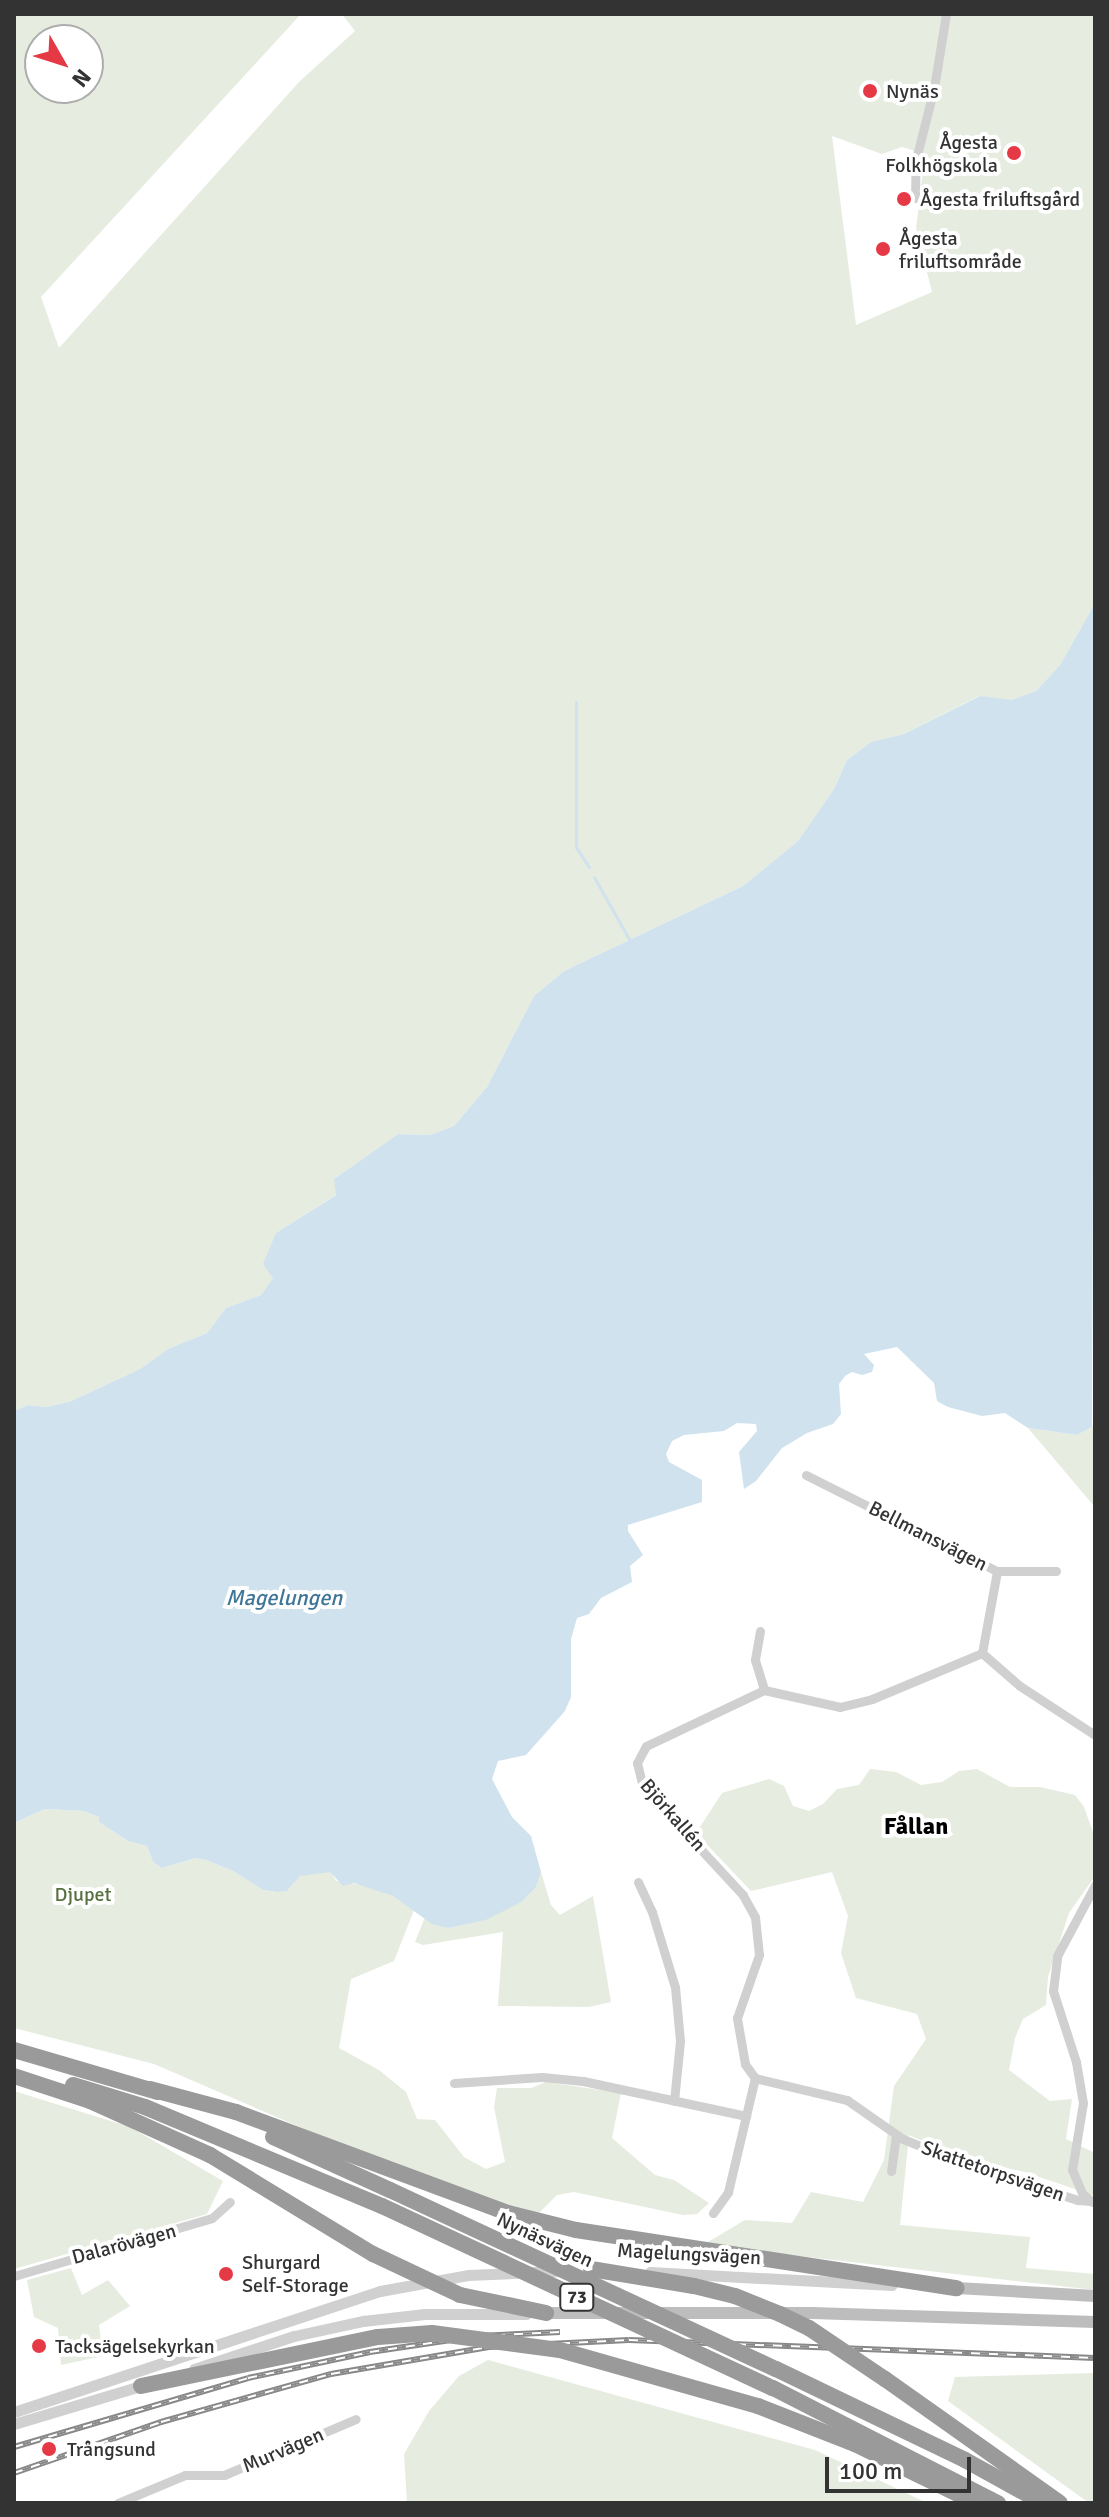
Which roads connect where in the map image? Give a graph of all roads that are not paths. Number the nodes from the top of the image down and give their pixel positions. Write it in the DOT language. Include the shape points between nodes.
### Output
graph roads {
  1 [pos="946,14"];
  2 [pos="915,198"];
  3 [pos="806,1475"];
  4 [pos="997,1571"];
  5 [pos="1056,1571"];
  6 [pos="760,1631"];
  7 [pos="982,1653"];
  8 [pos="764,1690"];
  9 [pos="1095,1735"];
  10 [pos="638,1882"];
  11 [pos="1095,1885"];
  12 [pos="14,2050"];
  13 [pos="14,2069"];
  14 [pos="14,2076"];
  15 [pos="755,2078"];
  16 [pos="454,2083"];
  17 [pos="674,2101"];
  18 [pos="746,2116"];
  19 [pos="896,2136"];
  20 [pos="891,2171"];
  21 [pos="394,2182"];
  22 [pos="230,2202"];
  23 [pos="1093,2202"];
  24 [pos="713,2213"];
  25 [pos="591,2269"];
  26 [pos="14,2276"];
  27 [pos="957,2288"];
  28 [pos="1095,2296"];
  29 [pos="546,2313"];
  30 [pos="1095,2322"];
  31 [pos="141,2386"];
  32 [pos="14,2412"];
  33 [pos="356,2419"];
  34 [pos="14,2424"];
  35 [pos="118,2503"];
  36 [pos="976,2503"];
  37 [pos="998,2503"];
  38 [pos="1043,2503"];
  39 [pos="1060,2503"];
  1 -- 2 [label="street" via="916,159"];
  3 -- 4 [label="street, Bellmansvägen"];
  4 -- 5 [label="street, Bellmansvägen"];
  4 -- 7 [label="street"];
  6 -- 8 [label="street" via="755,1660"];
  7 -- 8 [label="street" via="840,1707"];
  7 -- 9 [label="street" via="1020,1686"];
  8 -- 15 [label="street, Björkallén" via="655,1740 639,1753 637,1763 643,1787 735,1886 755,1917 759,1955 737,2018 745,2064"];
  10 -- 17 [label="street" via="675,1987 680,2041"];
  11 -- 23 [label="street" via="1057,1956 1053,1991 1083,2103 1072,2170"];
  12 -- 21 [label="highway, Nynäsvägen / 73" via="150,2089"];
  13 -- 37 [label="highway, Nynäsvägen / 73, bridge" via="145,2107 382,2206 773,2388"];
  14 -- 29 [label="highway, bridge" via="90,2101 210,2155 373,2254 460,2295"];
  15 -- 18 [label="street"];
  15 -- 19 [label="street, Skattetorpsvägen" via="847,2100"];
  16 -- 17 [label="street" via="542,2077"];
  17 -- 18 [label="street"];
  18 -- 24 [label="street" via="728,2192"];
  19 -- 20 [label="street, Skattetorpsvägen"];
  19 -- 23 [label="street, Skattetorpsvägen" via="960,2162"];
  21 -- 27 [label="highway" via="658,2246"];
  21 -- 38 [label="highway, Nynäsvägen / 73, bridge"];
  22 -- 26 [label="street, Dalarövägen" via="212,2218"];
  25 -- 27 [label="street, Magelungsvägen"];
  25 -- 32 [label="street, Magelungsvägen" via="468,2275 380,2291"];
  25 -- 39 [label="highway, bridge" via="735,2296 809,2328"];
  27 -- 28 [label="main road, Magelungsvägen"];
  29 -- 30 [label="main road" via="812,2313"];
  29 -- 31 [label="street" via="425,2314 363,2321 294,2336"];
  31 -- 34 [label="street"];
  31 -- 36 [label="highway, bridge" via="378,2337 432,2333 560,2350 758,2406 855,2444"];
  33 -- 35 [label="street, Murvägen" via="224,2475 185,2475"];
}
